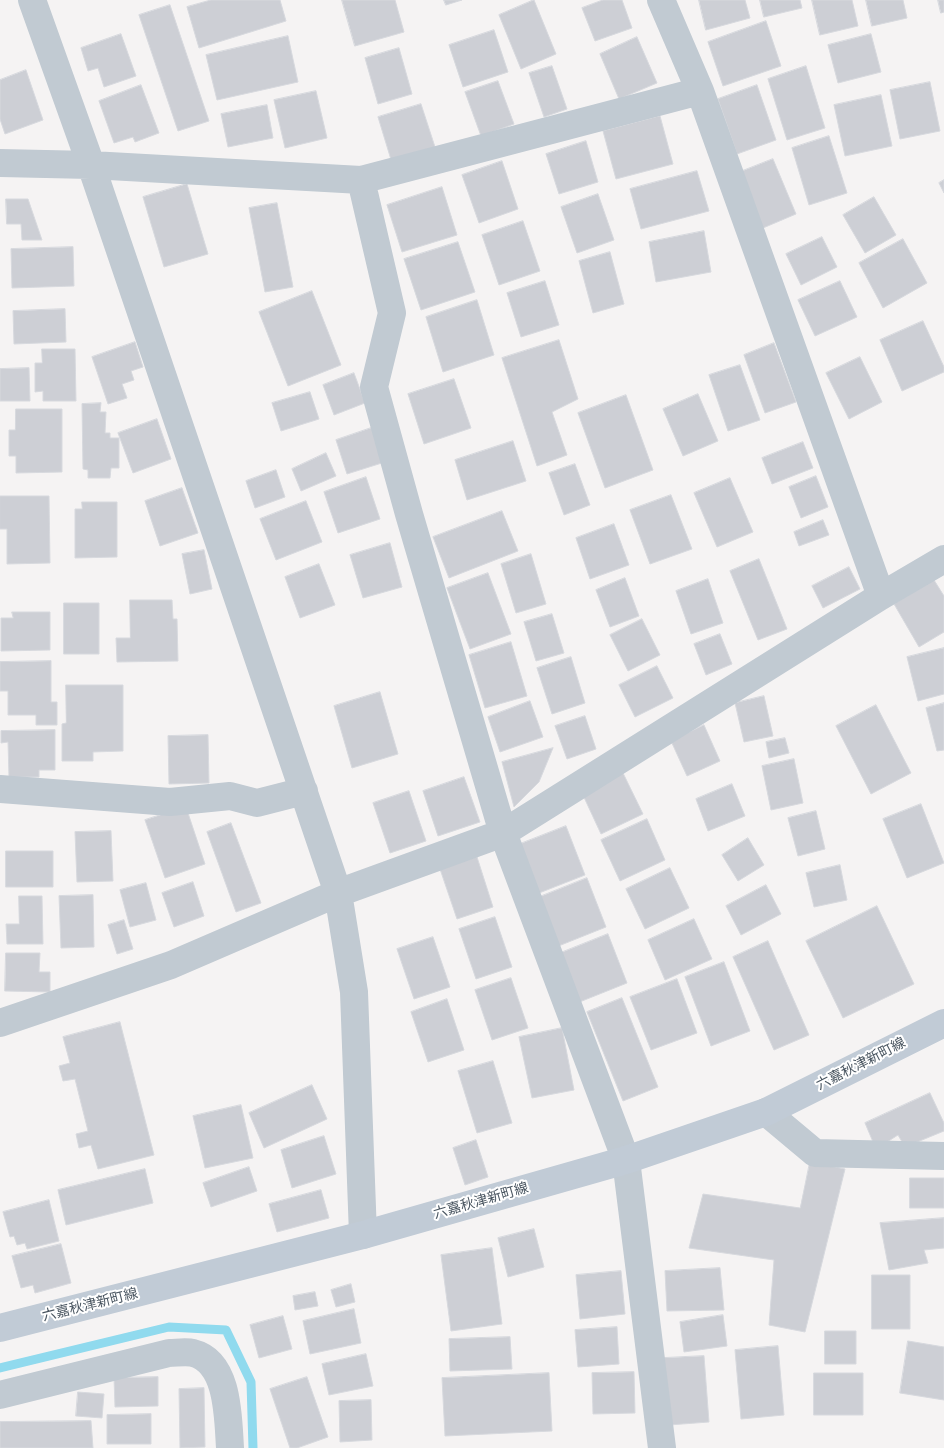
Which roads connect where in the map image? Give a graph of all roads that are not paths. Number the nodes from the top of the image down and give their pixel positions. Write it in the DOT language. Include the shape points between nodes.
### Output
graph roads {
  1 [pos="32,0"];
  2 [pos="661,0"];
  3 [pos="700,91"];
  4 [pos="0,163"];
  5 [pos="91,164"];
  6 [pos="361,180"];
  7 [pos="944,558"];
  8 [pos="881,596"];
  9 [pos="0,789"];
  10 [pos="304,791"];
  11 [pos="503,833"];
  12 [pos="338,893"];
  13 [pos="0,1023"];
  14 [pos="944,1023"];
  15 [pos="766,1112"];
  16 [pos="944,1156"];
  17 [pos="626,1160"];
  18 [pos="363,1235"];
  19 [pos="0,1328"];
  20 [pos="0,1395"];
  21 [pos="230,1448"];
  22 [pos="662,1448"];
  1 -- 5 [label="street"];
  2 -- 3 [label="street"];
  3 -- 6 [label="street"];
  3 -- 8 [label="street"];
  4 -- 5 [label="street"];
  5 -- 6 [label="street"];
  5 -- 10 [label="street"];
  6 -- 11 [label="street" via="392,313 374,388"];
  7 -- 8 [label="street"];
  8 -- 11 [label="street"];
  9 -- 10 [label="street" via="170,802 230,796 257,803"];
  10 -- 12 [label="street"];
  11 -- 12 [label="street"];
  11 -- 17 [label="street"];
  12 -- 13 [label="street" via="171,965"];
  12 -- 18 [label="street" via="354,992"];
  14 -- 15 [label="main road, 六嘉秋津新町線"];
  15 -- 16 [label="street" via="816,1153"];
  15 -- 17 [label="main road, 六嘉秋津新町線"];
  17 -- 18 [label="main road, 六嘉秋津新町線"];
  17 -- 22 [label="street"];
  18 -- 19 [label="main road, 六嘉秋津新町線"];
  20 -- 21 [label="street" via="169,1353 193,1353 212,1363 226,1396"];
}
